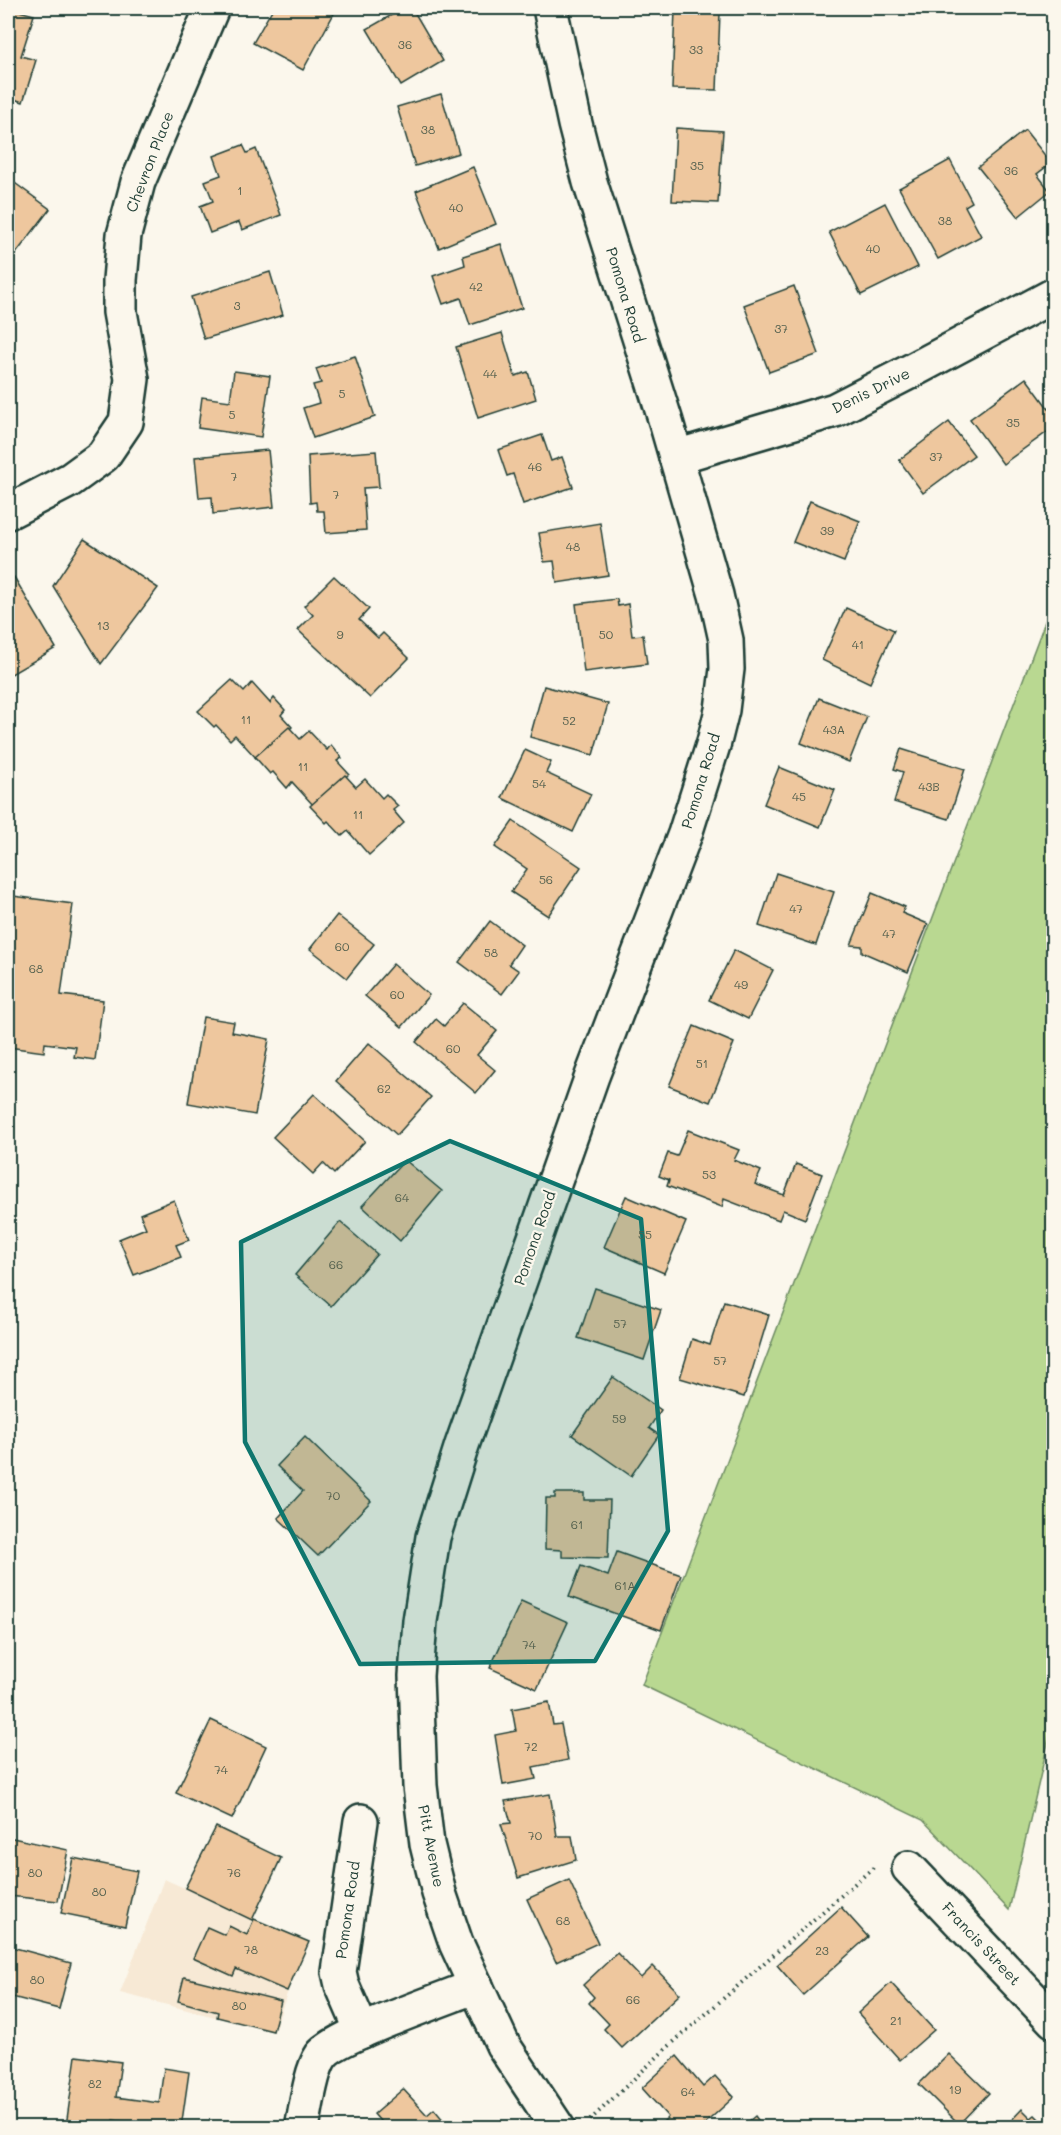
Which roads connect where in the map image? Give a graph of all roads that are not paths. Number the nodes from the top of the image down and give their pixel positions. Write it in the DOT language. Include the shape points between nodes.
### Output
graph roads {
  1 [pos="212,8"];
  2 [pos="550,8"];
  3 [pos="1053,295"];
  4 [pos="676,457"];
  5 [pos="8,512"];
  6 [pos="433,1537"];
  7 [pos="361,1821"];
  8 [pos="909,1868"];
  9 [pos="476,1986"];
  10 [pos="1053,2021"];
  11 [pos="362,2031"];
  12 [pos="302,2127"];
  13 [pos="558,2127"];
  1 -- 5 [label="street, Chevron Place" via="138,182 124,235 120,312 132,379 126,422 103,456 70,480"];
  2 -- 4 [label="street, Pomona Road" via="590,182"];
  3 -- 4 [label="street, Denis Drive" via="835,410"];
  4 -- 6 [label="street, Pomona Road" via="726,640 722,710 685,834 589,1084"];
  6 -- 9 [label="street, Pitt Avenue" via="416,1676 420,1786 427,1844 439,1893"];
  7 -- 11 [label="street, Pomona Road" via="339,1972"];
  8 -- 10 [label="street, Francis Street"];
  9 -- 11 [label="street"];
  9 -- 13 [label="street, Pitt Avenue" via="503,2045"];
  11 -- 12 [label="street" via="321,2055"];
}
